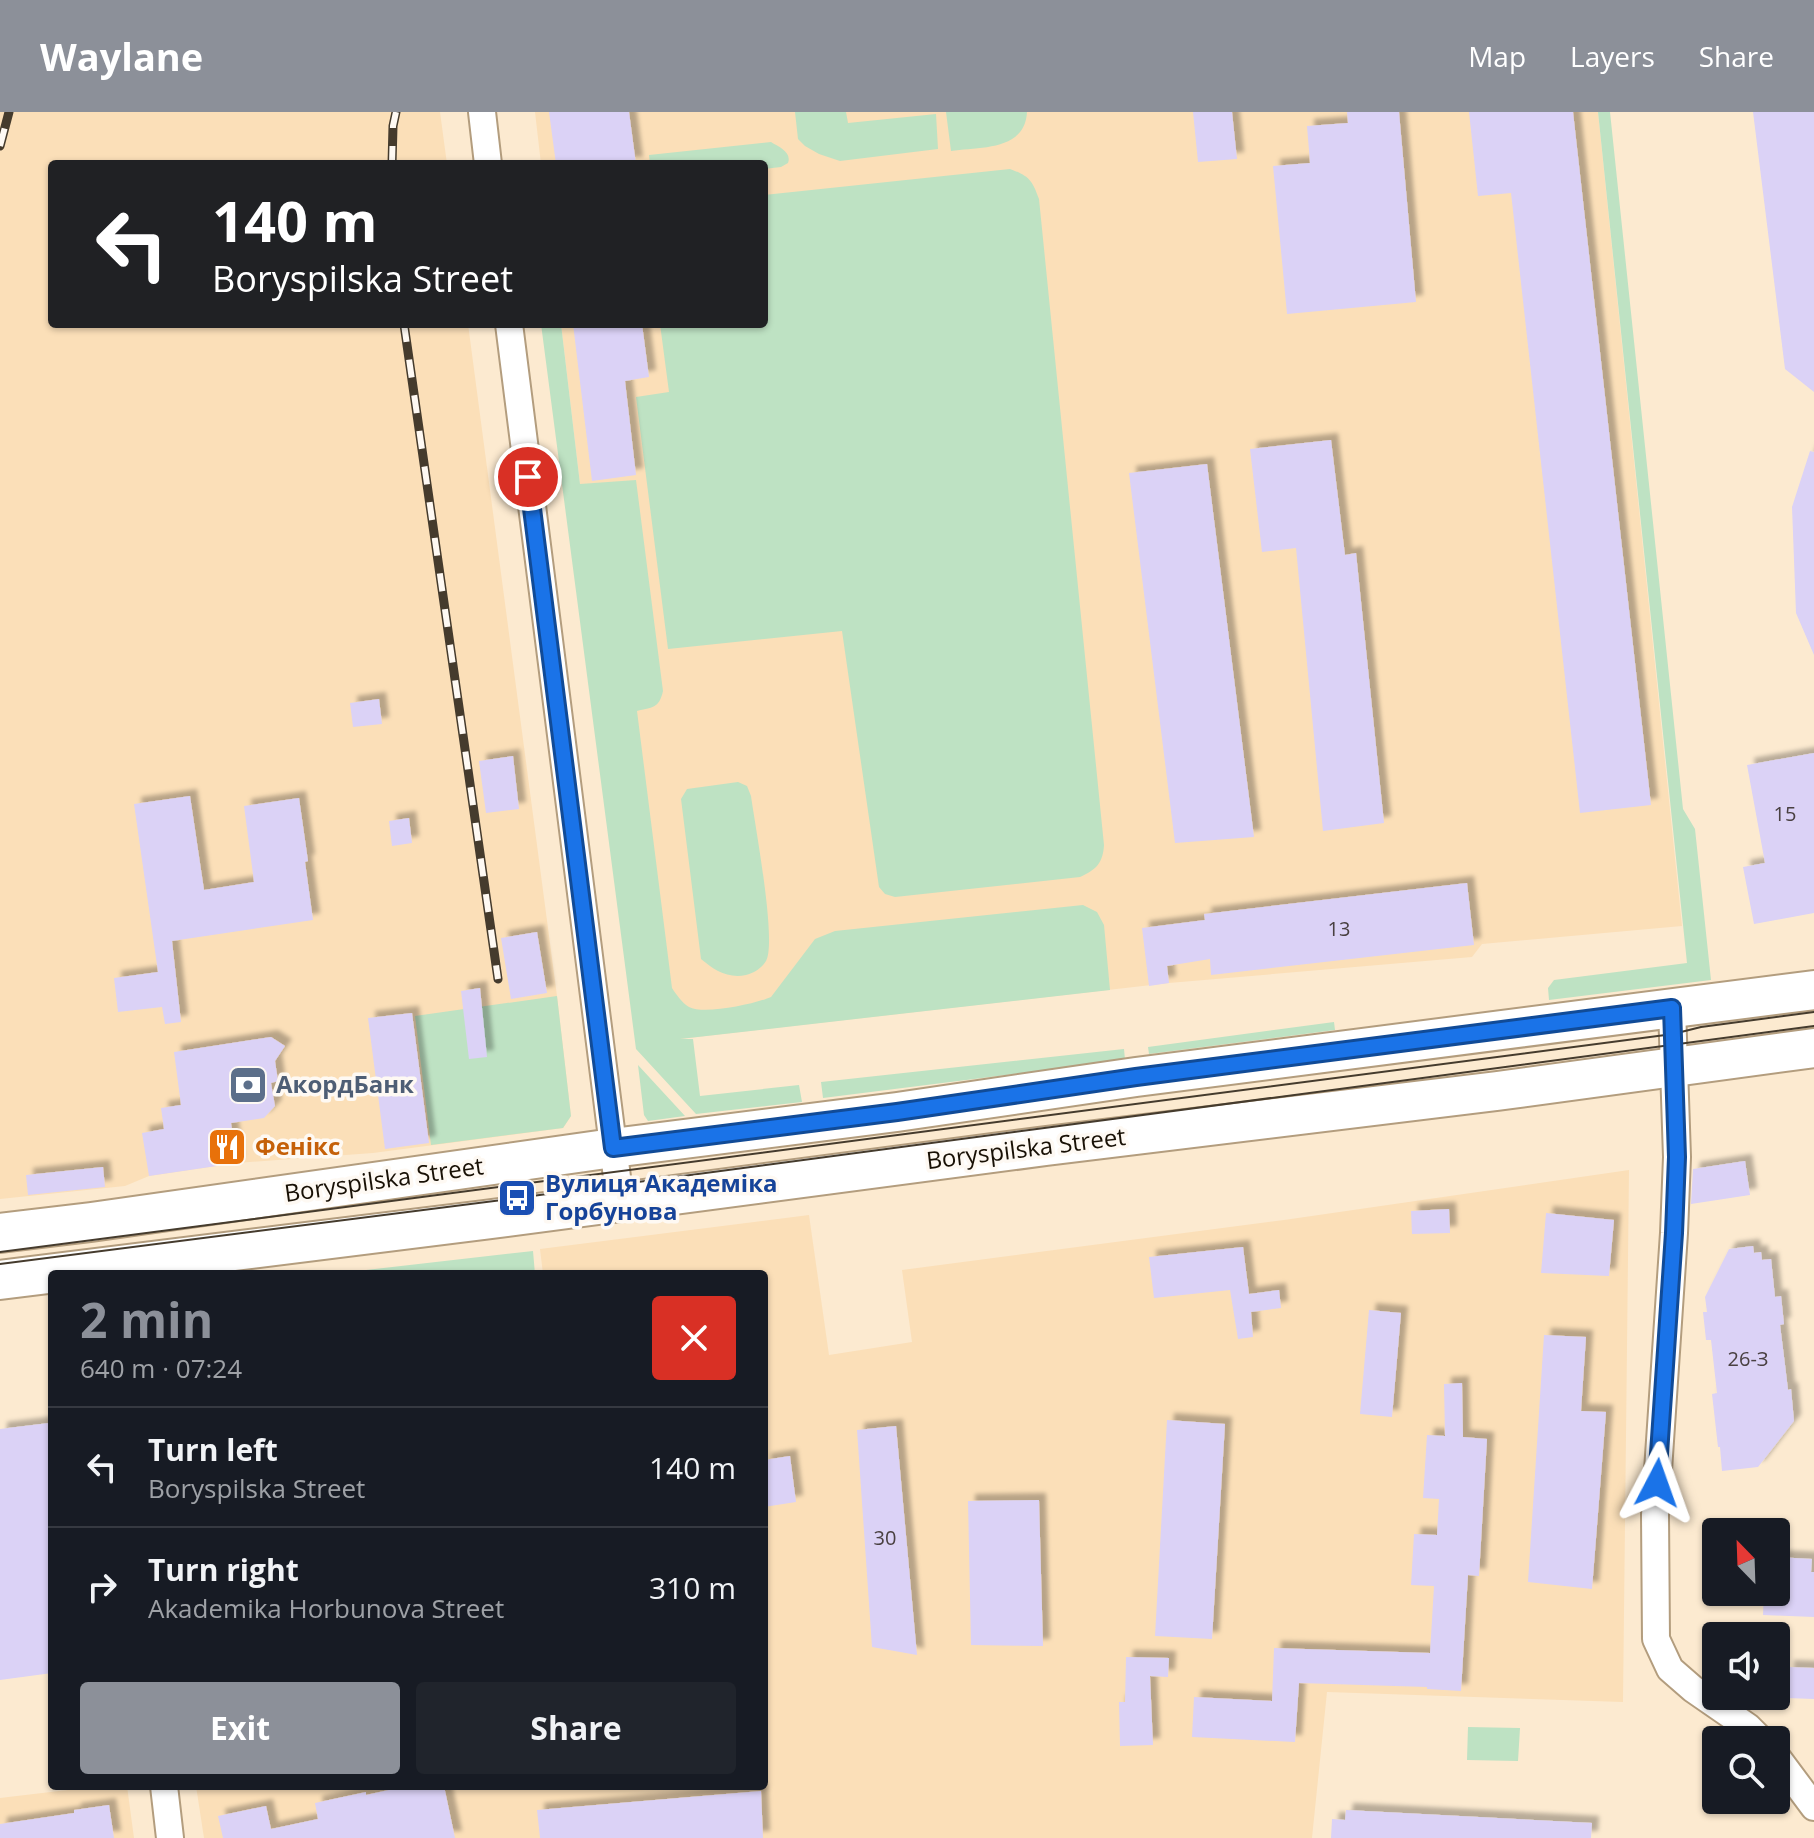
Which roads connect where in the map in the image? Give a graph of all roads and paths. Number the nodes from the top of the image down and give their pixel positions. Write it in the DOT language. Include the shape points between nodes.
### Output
graph roads {
  1 [pos="482,112"];
  2 [pos="488,160"];
  3 [pos="510,328"];
  4 [pos="1814,990"];
  5 [pos="1672,1008"];
  6 [pos="1814,1048"];
  7 [pos="1674,1065"];
  8 [pos="613,1148"];
  9 [pos="620,1201"];
  10 [pos="91,1222"];
  11 [pos="0,1233"];
  12 [pos="98,1270"];
  13 [pos="48,1275"];
  14 [pos="0,1280"];
  15 [pos="1747,1726"];
  16 [pos="1790,1775"];
  17 [pos="164,1790"];
  18 [pos="1814,1807"];
  19 [pos="170,1838"];
  1 -- 2 [label="street"];
  3 -- 8 [label="street"];
  4 -- 5 [label="main road, Boryspilska Street"];
  5 -- 7 [label="street"];
  5 -- 8 [label="main road, Boryspilska Street"];
  6 -- 7 [label="main road, Boryspilska Street"];
  7 -- 9 [label="main road, Boryspilska Street"];
  7 -- 15 [label="street" via="1677,1157 1655,1515 1656,1639 1670,1669"];
  8 -- 9 [label="street"];
  8 -- 10 [label="main road, Boryspilska Street"];
  9 -- 12 [label="main road, Boryspilska Street"];
  10 -- 11 [label="main road, Boryspilska Street"];
  10 -- 12 [label="street"];
  13 -- 14 [label="main road, Boryspilska Street"];
  16 -- 18 [label="street"];
  17 -- 19 [label="street"];
}
